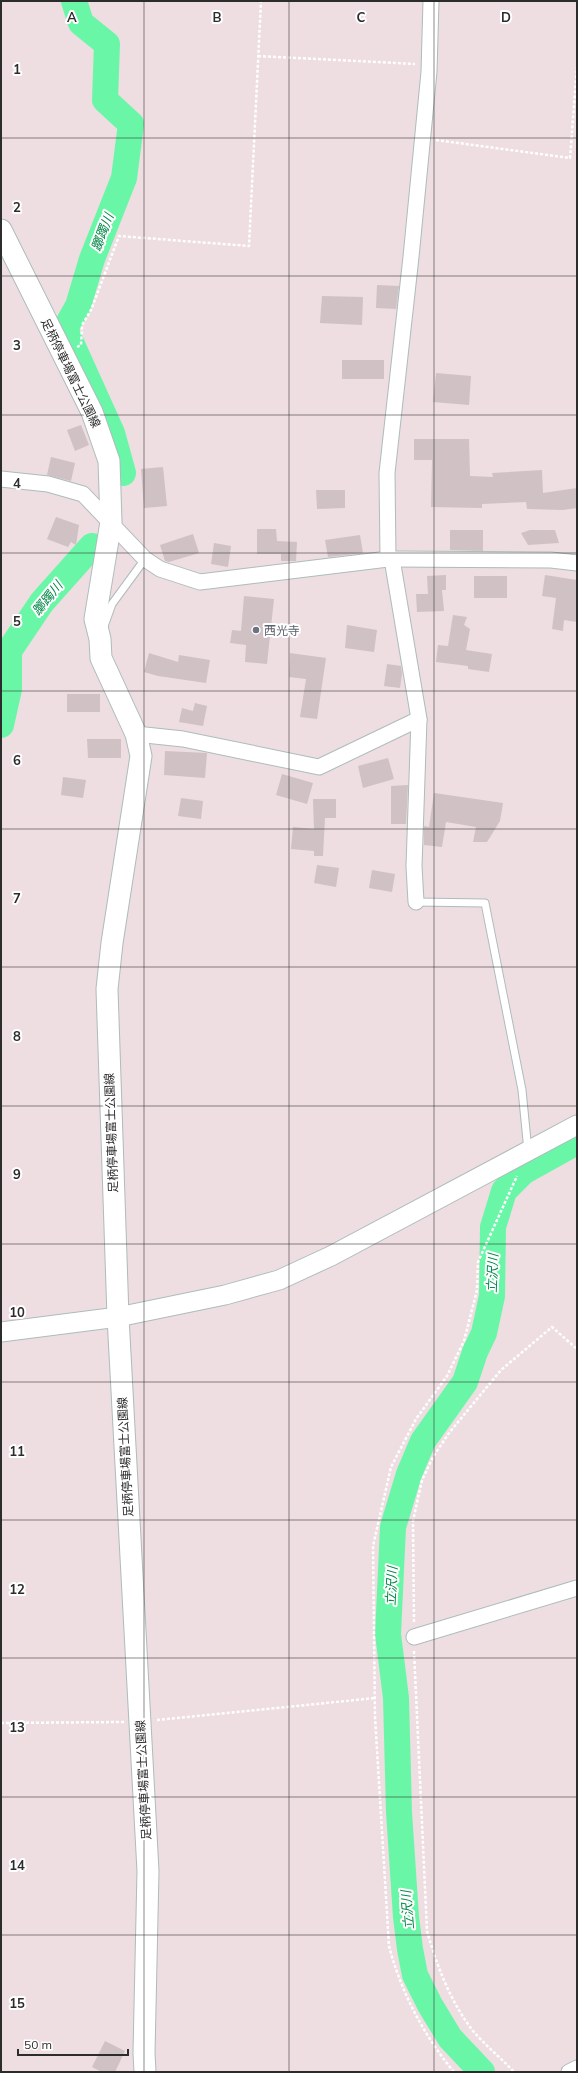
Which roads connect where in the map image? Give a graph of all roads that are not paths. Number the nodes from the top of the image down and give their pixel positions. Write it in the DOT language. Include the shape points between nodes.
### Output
graph roads {
  1 [pos="431,1"];
  2 [pos="1,230"];
  3 [pos="1,479"];
  4 [pos="111,522"];
  5 [pos="145,559"];
  6 [pos="390,559"];
  7 [pos="577,563"];
  8 [pos="100,639"];
  9 [pos="419,719"];
  10 [pos="136,734"];
  11 [pos="416,902"];
  12 [pos="577,1125"];
  13 [pos="528,1152"];
  14 [pos="118,1317"];
  15 [pos="1,1332"];
  16 [pos="577,1588"];
  17 [pos="414,1637"];
  18 [pos="577,2068"];
  19 [pos="145,2072"];
  20 [pos="569,2072"];
  1 -- 6 [label="street" via="429,65 387,473"];
  2 -- 4 [label="main road, 足柄停車場富士公園線" via="102,436 109,461"];
  3 -- 4 [label="street" via="48,484 83,494"];
  4 -- 5 [label="street"];
  4 -- 8 [label="main road, 足柄停車場富士公園線" via="96,619"];
  5 -- 6 [label="street" via="160,569 200,582"];
  5 -- 8 [label="lane" via="112,604"];
  6 -- 7 [label="street" via="551,560"];
  6 -- 9 [label="street"];
  8 -- 10 [label="main road, 足柄停車場富士公園線" via="101,658"];
  9 -- 10 [label="street" via="319,767 183,739"];
  9 -- 11 [label="street" via="414,866"];
  10 -- 14 [label="main road, 足柄停車場富士公園線" via="140,756 112,943 108,989"];
  11 -- 13 [label="lane" via="485,903 522,1090"];
  12 -- 13 [label="street"];
  13 -- 14 [label="street" via="331,1256 279,1280 225,1295"];
  14 -- 15 [label="street"];
  14 -- 19 [label="main road, 足柄停車場富士公園線" via="148,1871"];
  16 -- 17 [label="street"];
  18 -- 20 [label="street"];
}
